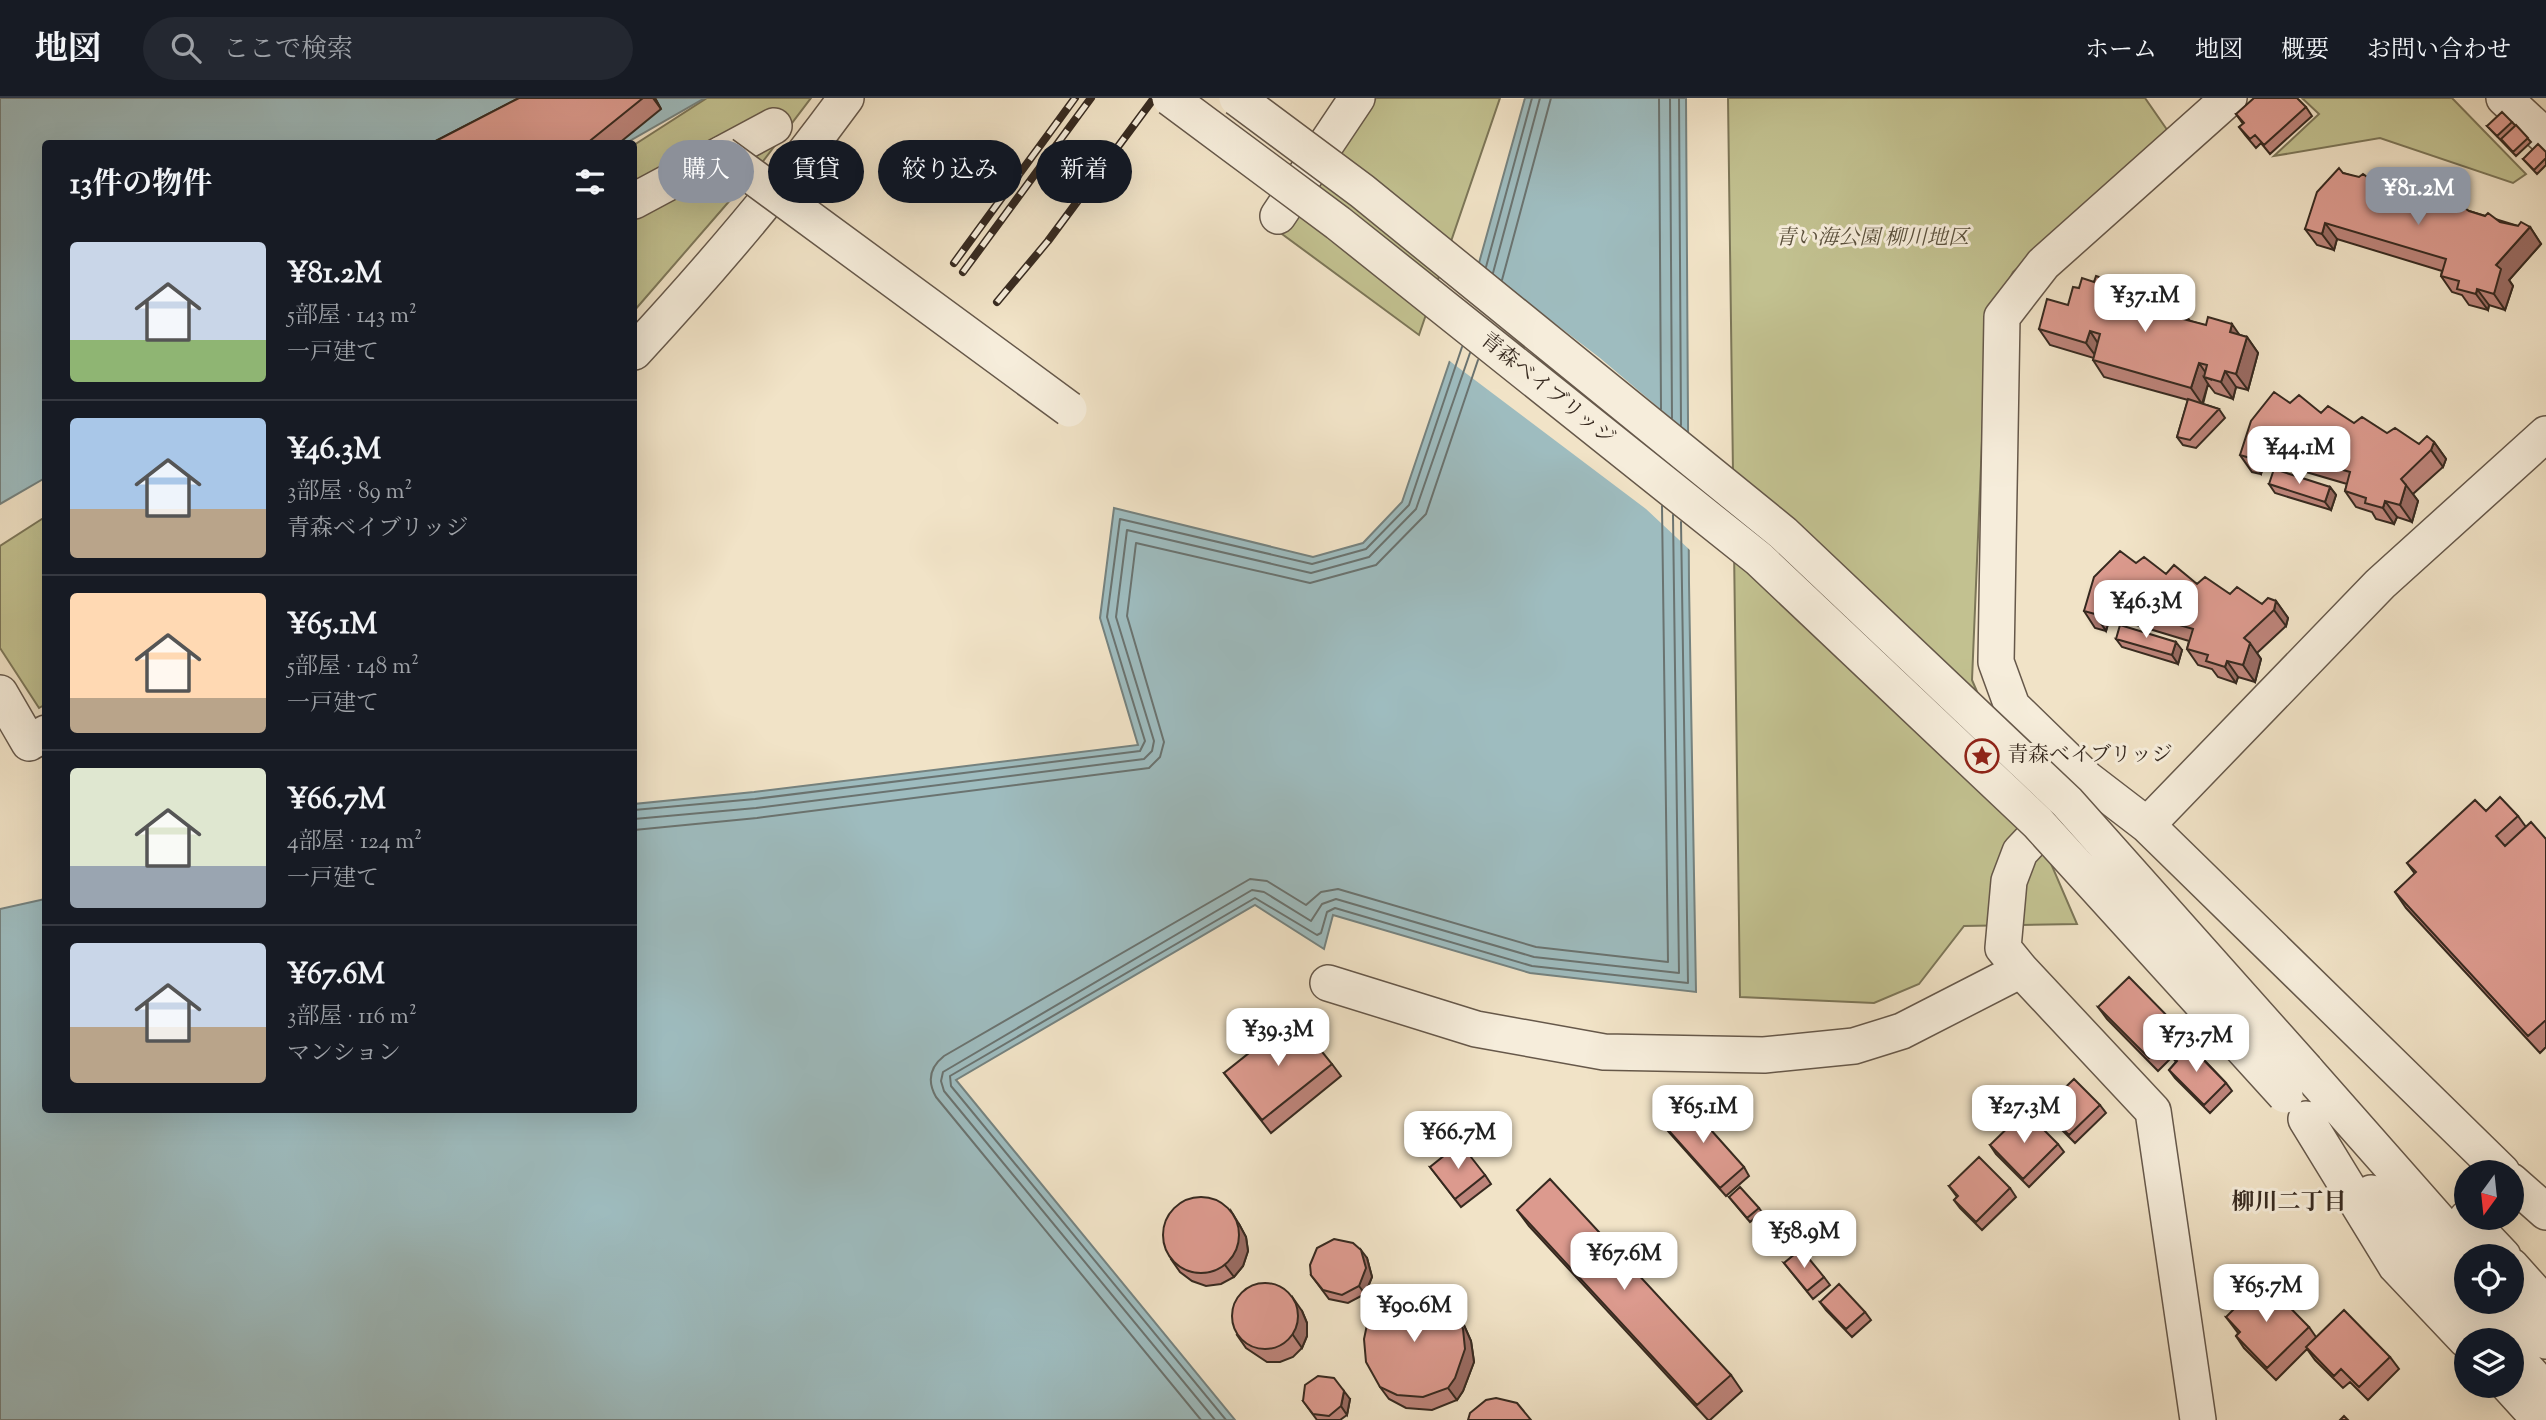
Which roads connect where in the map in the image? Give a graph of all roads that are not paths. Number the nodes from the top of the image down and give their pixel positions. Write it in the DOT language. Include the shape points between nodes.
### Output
graph roads {
  1 [pos="846,98"];
  2 [pos="1170,98"];
  3 [pos="1237,98"];
  4 [pos="1357,98"];
  5 [pos="2229,98"];
  6 [pos="2504,98"];
  7 [pos="774,126"];
  8 [pos="2546,137"];
  9 [pos="748,140"];
  10 [pos="754,178"];
  11 [pos="658,188"];
  12 [pos="637,199"];
  13 [pos="1278,216"];
  14 [pos="637,349"];
  15 [pos="1069,409"];
  16 [pos="2546,434"];
  17 [pos="0,693"];
  18 [pos="42,735"];
  19 [pos="2087,779"];
  20 [pos="2147,825"];
  21 [pos="2021,970"];
  22 [pos="1328,983"];
  23 [pos="2299,1095"];
  24 [pos="2348,1117"];
  25 [pos="2490,1160"];
  26 [pos="2524,1193"];
  27 [pos="2454,1204"];
  28 [pos="2546,1212"];
  29 [pos="2478,1230"];
  30 [pos="2459,1244"];
  31 [pos="2492,1244"];
  32 [pos="2524,1280"];
  33 [pos="2454,1285"];
  34 [pos="2546,1305"];
  35 [pos="2478,1314"];
  36 [pos="2522,1314"];
  37 [pos="2455,1328"];
  38 [pos="2491,1328"];
  39 [pos="2546,1341"];
  40 [pos="2198,1420"];
  1 -- 14 [label="street" via="805,155 696,286"];
  2 -- 23 [label="street, 青森ベイブリッジ, bridge" via="1338,223 1759,559 2038,823"];
  3 -- 23 [label="street, 青森ベイブリッジ, bridge" via="1362,191 1783,533 2067,802"];
  4 -- 13 [label="street"];
  5 -- 19 [label="street" via="2043,264 2002,317 1996,662 2012,706"];
  6 -- 8 [label="street"];
  7 -- 9 [label="street"];
  10 -- 15 [label="street, bridge"];
  11 -- 12 [label="street"];
  16 -- 20 [label="street" via="2380,583"];
  17 -- 18 [label="street" via="29,743"];
  19 -- 20 [label="street"];
  19 -- 21 [label="street" via="2020,852 2010,881 2003,948"];
  20 -- 25 [label="street"];
  21 -- 22 [label="street" via="1902,1031 1854,1046 1764,1055 1604,1052 1476,1029"];
  21 -- 40 [label="street" via="2153,1111"];
  23 -- 24 [label="street"];
  23 -- 33 [label="street"];
  23 -- 37 [label="street" via="2396,1266"];
  24 -- 27 [label="street"];
  24 -- 30 [label="street"];
  26 -- 28 [label="street"];
  29 -- 31 [label="street"];
  32 -- 34 [label="street"];
  35 -- 38 [label="street"];
  36 -- 39 [label="street"];
}
